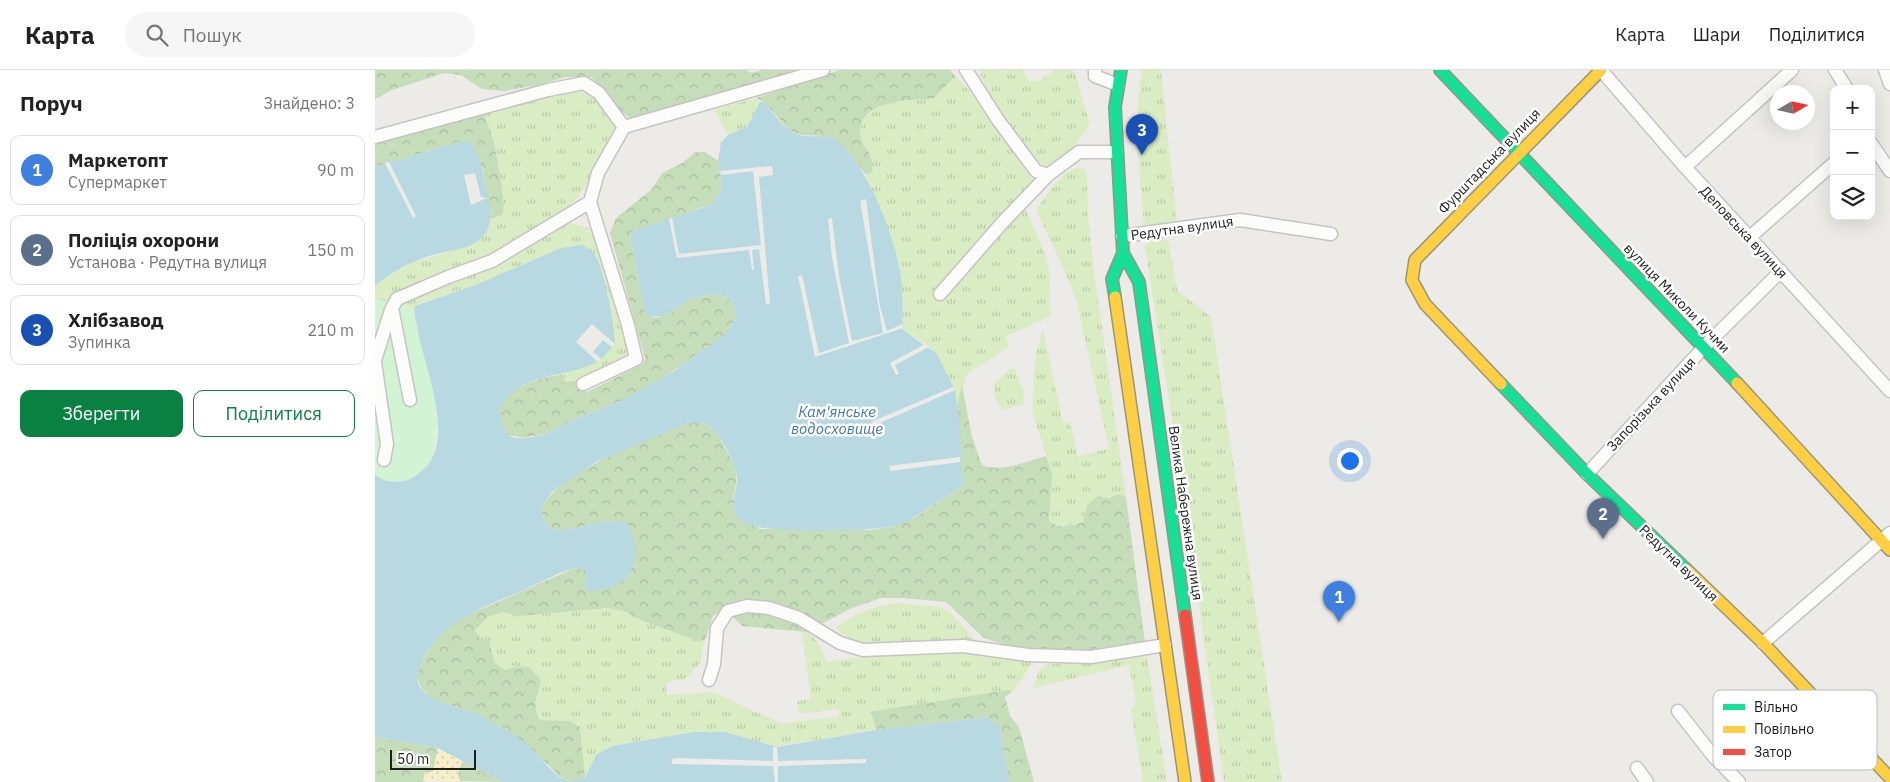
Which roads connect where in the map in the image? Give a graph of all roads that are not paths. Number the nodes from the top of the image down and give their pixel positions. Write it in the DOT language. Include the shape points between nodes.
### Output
graph roads {
  1 [pos="823,70"];
  2 [pos="966,70"];
  3 [pos="1095,70"];
  4 [pos="1121,70"];
  5 [pos="1440,70"];
  6 [pos="1601,70"];
  7 [pos="1792,70"];
  8 [pos="1835,70"];
  9 [pos="1885,70"];
  10 [pos="1890,84"];
  11 [pos="1119,85"];
  12 [pos="1844,85"];
  13 [pos="624,127"];
  14 [pos="375,137"];
  15 [pos="1875,149"];
  16 [pos="1117,152"];
  17 [pos="1517,153"];
  18 [pos="1685,167"];
  19 [pos="1830,167"];
  20 [pos="1890,171"];
  21 [pos="1048,175"];
  22 [pos="590,202"];
  23 [pos="1331,234"];
  24 [pos="1122,236"];
  25 [pos="1750,238"];
  26 [pos="1123,253"];
  27 [pos="1781,271"];
  28 [pos="1412,280"];
  29 [pos="941,294"];
  30 [pos="392,308"];
  31 [pos="1704,347"];
  32 [pos="375,361"];
  33 [pos="583,384"];
  34 [pos="1890,391"];
  35 [pos="410,400"];
  36 [pos="384,460"];
  37 [pos="1587,474"];
  38 [pos="1887,541"];
  39 [pos="1763,643"];
  40 [pos="1165,645"];
  41 [pos="709,680"];
  42 [pos="1807,690"];
  43 [pos="1678,711"];
  44 [pos="1713,756"];
  45 [pos="1877,764"];
  46 [pos="1637,768"];
  47 [pos="1727,770"];
  48 [pos="1890,778"];
  49 [pos="1185,782"];
  50 [pos="1208,782"];
  51 [pos="1647,782"];
  52 [pos="1739,782"];
  1 -- 13 [label="street"];
  2 -- 21 [label="street" via="1035,171"];
  3 -- 11 [label="street" via="1095,76"];
  4 -- 11 [label="street, Велика Набережна вулиця"];
  5 -- 17 [label="street, вулиця Миколи Кучми"];
  6 -- 17 [label="street, Фурштадська вулиця"];
  6 -- 18 [label="street, Деповська вулиця"];
  7 -- 18 [label="street"];
  8 -- 12 [label="street"];
  9 -- 10 [label="street"];
  11 -- 16 [label="street, Велика Набережна вулиця" via="1115,107"];
  13 -- 14 [label="street" via="599,93 584,83"];
  13 -- 22 [label="street" via="599,173"];
  15 -- 20 [label="street"];
  16 -- 21 [label="street" via="1079,152"];
  16 -- 24 [label="street, Велика Набережна вулиця"];
  17 -- 28 [label="street, Фурштадська вулиця" via="1415,260"];
  17 -- 31 [label="street, вулиця Миколи Кучми"];
  18 -- 25 [label="street, Деповська вулиця"];
  19 -- 25 [label="street"];
  21 -- 29 [label="street"];
  22 -- 30 [label="street" via="492,261 397,299"];
  22 -- 33 [label="street" via="628,325 635,359"];
  23 -- 24 [label="street, Редутна вулиця" via="1240,220"];
  24 -- 26 [label="street, Велика Набережна вулиця"];
  25 -- 27 [label="street, Деповська вулиця"];
  26 -- 40 [label="street, Велика Набережна вулиця" via="1112,279"];
  26 -- 50 [label="street, Велика Набережна вулиця" via="1139,282"];
  27 -- 31 [label="street, Запорізька вулиця"];
  27 -- 34 [label="street, Деповська вулиця"];
  28 -- 37 [label="street, Редутна вулиця" via="1425,304"];
  30 -- 32 [label="street"];
  30 -- 35 [label="street"];
  31 -- 37 [label="street, Запорізька вулиця"];
  31 -- 38 [label="street, вулиця Миколи Кучми"];
  32 -- 36 [label="street" via="387,444"];
  37 -- 39 [label="street, Редутна вулиця"];
  38 -- 39 [label="street"];
  39 -- 42 [label="street, Редутна вулиця"];
  40 -- 41 [label="street" via="1091,657 1028,655 963,646 863,650 839,643 799,618 769,608 747,606 728,611 717,628 714,664"];
  40 -- 49 [label="street, Велика Набережна вулиця"];
  43 -- 44 [label="street"];
  45 -- 48 [label="street, Редутна вулиця"];
  46 -- 51 [label="street"];
  47 -- 52 [label="street"];
}
